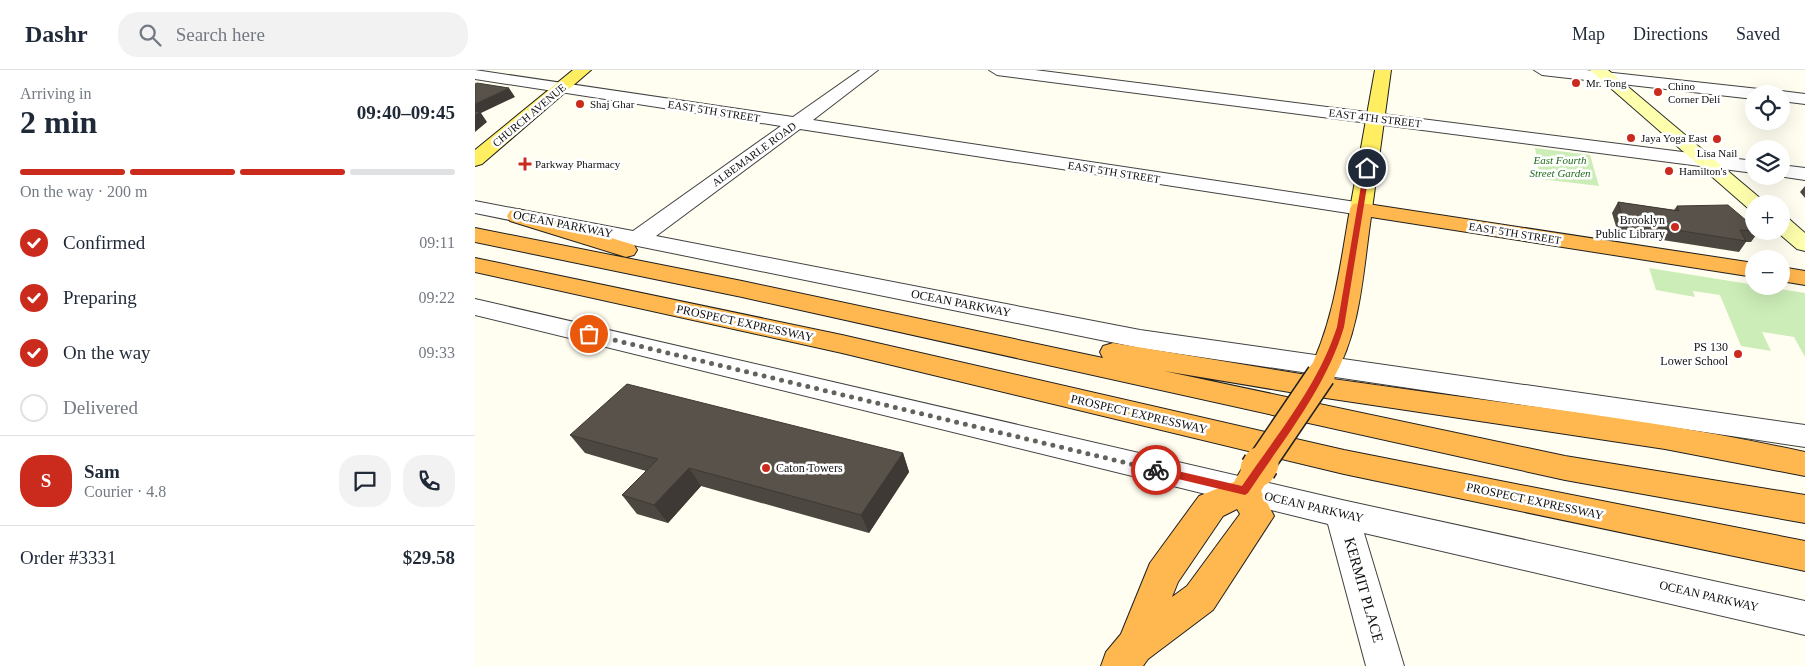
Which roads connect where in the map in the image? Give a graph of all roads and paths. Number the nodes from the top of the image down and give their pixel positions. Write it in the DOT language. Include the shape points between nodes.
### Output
graph roads {
  1 [pos="583,70"];
  2 [pos="871,70"];
  3 [pos="997,70"];
  4 [pos="1383,70"];
  5 [pos="1543,70"];
  6 [pos="475,74"];
  7 [pos="1602,74"];
  8 [pos="563,88"];
  9 [pos="1745,92"];
  10 [pos="1790,97"];
  11 [pos="1805,99"];
  12 [pos="1375,118"];
  13 [pos="797,123"];
  14 [pos="475,160"];
  15 [pos="1706,161"];
  16 [pos="1745,166"];
  17 [pos="1790,172"];
  18 [pos="1805,174"];
  19 [pos="1746,195"];
  20 [pos="475,207"];
  21 [pos="1361,210"];
  22 [pos="518,216"];
  23 [pos="1790,232"];
  24 [pos="475,235"];
  25 [pos="637,239"];
  26 [pos="1805,244"];
  27 [pos="475,264"];
  28 [pos="1745,269"];
  29 [pos="1790,276"];
  30 [pos="1805,278"];
  31 [pos="742,289"];
  32 [pos="475,307"];
  33 [pos="1015,350"];
  34 [pos="1324,370"];
  35 [pos="1805,436"];
  36 [pos="1805,464"];
  37 [pos="1251,480"];
  38 [pos="1805,509"];
  39 [pos="1342,514"];
  40 [pos="1800,556"];
  41 [pos="1805,618"];
  42 [pos="1127,656"];
  43 [pos="1385,666"];
  1 -- 8 [label="main road, CHURCH AVENUE"];
  2 -- 13 [label="street, ALBEMARLE ROAD"];
  3 -- 12 [label="street, EAST 4TH STREET"];
  4 -- 12 [label="main road"];
  5 -- 7 [label="street"];
  6 -- 8 [label="street, EAST 5TH STREET"];
  7 -- 9 [label="street"];
  7 -- 15 [label="main road"];
  8 -- 13 [label="street, EAST 5TH STREET"];
  8 -- 14 [label="main road, CHURCH AVENUE"];
  10 -- 11 [label="street"];
  12 -- 15 [label="street, EAST 4TH STREET"];
  12 -- 21 [label="main road"];
  13 -- 21 [label="street, EAST 5TH STREET"];
  13 -- 25 [label="street, ALBEMARLE ROAD"];
  15 -- 16 [label="street, EAST 4TH STREET"];
  15 -- 19 [label="main road"];
  17 -- 18 [label="street"];
  20 -- 22 [label="street, OCEAN PARKWAY"];
  21 -- 28 [label="highway, EAST 5TH STREET"];
  21 -- 34 [label="highway" via="1340,327"];
  22 -- 25 [label="street, OCEAN PARKWAY"];
  22 -- 31 [label="highway" via="623,249 718,272"];
  23 -- 26 [label="main road"];
  24 -- 31 [label="highway"];
  25 -- 34 [label="street, OCEAN PARKWAY" via="1140,338"];
  27 -- 40 [label="highway, PROSPECT EXPRESSWAY" via="842,344 1344,462"];
  29 -- 30 [label="highway"];
  31 -- 33 [label="highway"];
  32 -- 37 [label="street, OCEAN PARKWAY"];
  33 -- 36 [label="highway" via="1098,350 1242,376 1737,450"];
  33 -- 38 [label="highway" via="1565,468"];
  34 -- 35 [label="street, OCEAN PARKWAY"];
  34 -- 37 [label="highway, bridge"];
  37 -- 39 [label="street, OCEAN PARKWAY"];
  37 -- 42 [label="highway" via="1257,516 1206,590"];
  39 -- 41 [label="street, OCEAN PARKWAY"];
  39 -- 43 [label="street, KERMIT PLACE"];
}
